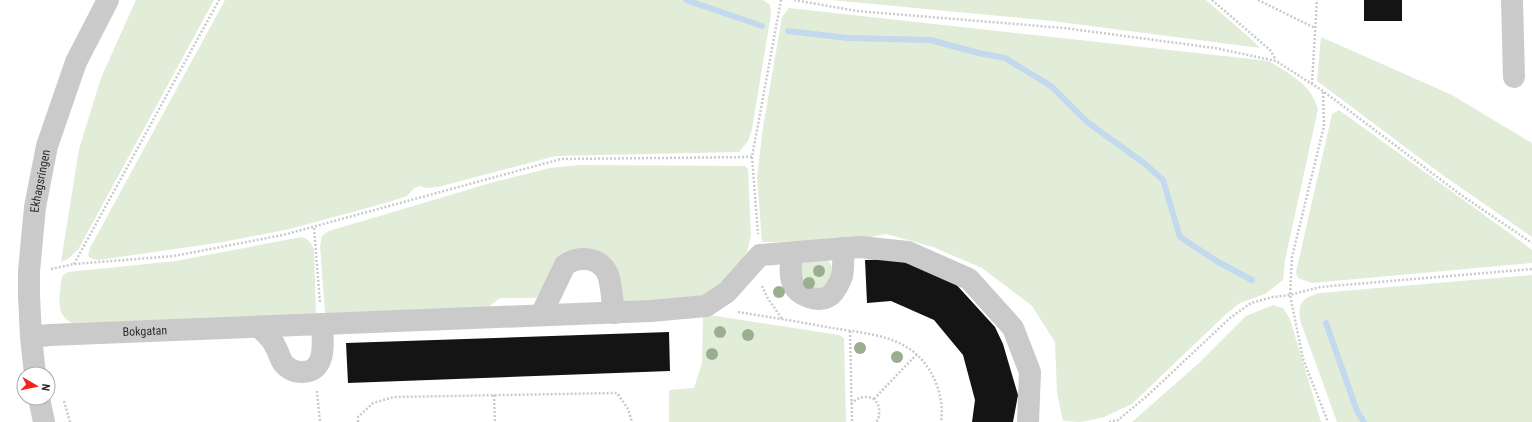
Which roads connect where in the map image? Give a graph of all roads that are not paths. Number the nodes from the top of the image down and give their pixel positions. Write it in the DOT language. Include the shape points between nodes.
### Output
graph roads {
  1 [pos="108,0"];
  2 [pos="1512,0"];
  3 [pos="1514,77"];
  4 [pos="851,247"];
  5 [pos="792,253"];
  6 [pos="614,313"];
  7 [pos="541,315"];
  8 [pos="322,324"];
  9 [pos="259,327"];
  10 [pos="31,337"];
  11 [pos="34,366"];
  12 [pos="41,406"];
  13 [pos="44,422"];
  14 [pos="1028,422"];
  1 -- 10 [label="street, Ekhagsringen" via="76,62 47,146 35,207 29,270"];
  2 -- 3 [label="street"];
  4 -- 5 [label="street"];
  4 -- 5 [label="street" via="838,284 830,295 819,299 807,297 793,284 790,270"];
  4 -- 14 [label="street" via="908,252 969,279 1013,328 1030,372"];
  5 -- 6 [label="street, Bokgatan" via="757,258 727,292 706,306"];
  6 -- 7 [label="street, Bokgatan"];
  6 -- 7 [label="street" via="608,275 604,268 588,259 580,258 565,265"];
  7 -- 8 [label="street, Bokgatan"];
  8 -- 9 [label="street, Bokgatan"];
  8 -- 9 [label="street" via="321,360 308,372 292,370 284,364 276,347"];
  9 -- 10 [label="street, Bokgatan"];
  10 -- 11 [label="street, Ekhagsringen"];
  12 -- 13 [label="street"];
}
